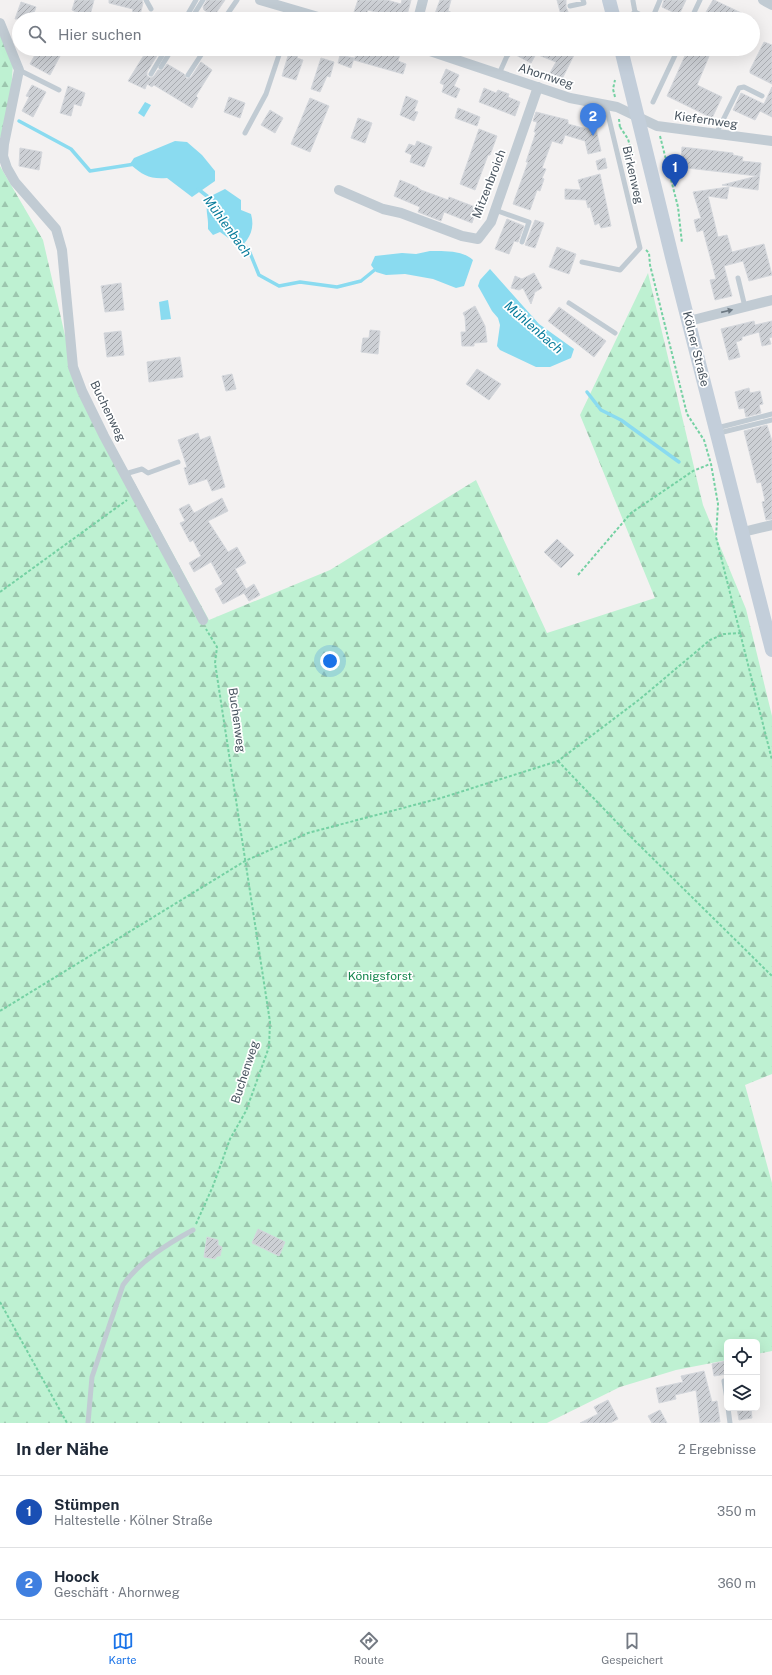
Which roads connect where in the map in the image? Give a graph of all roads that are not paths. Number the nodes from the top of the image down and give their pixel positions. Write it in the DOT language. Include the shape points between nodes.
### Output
graph roads {
  1 [pos="146,0"];
  2 [pos="196,0"];
  3 [pos="203,0"];
  4 [pos="237,0"];
  5 [pos="260,0"];
  6 [pos="423,0"];
  7 [pos="583,0"];
  8 [pos="609,0"];
  9 [pos="660,0"];
  10 [pos="700,0"];
  11 [pos="763,0"];
  12 [pos="633,1"];
  13 [pos="772,4"];
  14 [pos="570,6"];
  15 [pos="151,9"];
  16 [pos="188,12"];
  17 [pos="195,12"];
  18 [pos="229,12"];
  19 [pos="286,12"];
  20 [pos="420,12"];
  21 [pos="612,12"];
  22 [pos="635,12"];
  23 [pos="654,12"];
  24 [pos="694,12"];
  25 [pos="0,23"];
  26 [pos="12,53"];
  27 [pos="13,56"];
  28 [pos="162,56"];
  29 [pos="167,56"];
  30 [pos="200,56"];
  31 [pos="279,56"];
  32 [pos="445,56"];
  33 [pos="507,56"];
  34 [pos="623,56"];
  35 [pos="675,56"];
  36 [pos="161,66"];
  37 [pos="19,70"];
  38 [pos="151,74"];
  39 [pos="500,74"];
  40 [pos="188,75"];
  41 [pos="538,87"];
  42 [pos="59,90"];
  43 [pos="762,96"];
  44 [pos="653,102"];
  45 [pos="606,106"];
  46 [pos="638,117"];
  47 [pos="245,133"];
  48 [pos="716,134"];
  49 [pos="772,141"];
  50 [pos="339,190"];
  51 [pos="495,210"];
  52 [pos="522,242"];
  53 [pos="582,262"];
  54 [pos="738,278"];
  55 [pos="772,300"];
  56 [pos="569,303"];
  57 [pos="745,307"];
  58 [pos="689,321"];
  59 [pos="615,332"];
  60 [pos="772,414"];
  61 [pos="772,420"];
  62 [pos="717,431"];
  63 [pos="178,462"];
  64 [pos="125,474"];
  65 [pos="772,525"];
  66 [pos="743,532"];
  67 [pos="203,620"];
  68 [pos="772,650"];
  69 [pos="193,1230"];
  70 [pos="728,1411"];
  71 [pos="88,1423"];
  72 [pos="730,1423"];
  1 -- 15 [label="lane"];
  2 -- 16 [label="lane"];
  3 -- 17 [label="lane"];
  4 -- 18 [label="lane"];
  5 -- 19 [label="street"];
  6 -- 20 [label="street"];
  7 -- 14 [label="lane" via="584,4"];
  8 -- 21 [label="main road"];
  9 -- 23 [label="lane"];
  10 -- 24 [label="lane"];
  11 -- 13 [label="street"];
  12 -- 22 [label="lane"];
  25 -- 26 [label="street"];
  27 -- 37 [label="street"];
  28 -- 38 [label="lane"];
  29 -- 36 [label="lane"];
  30 -- 40 [label="lane"];
  31 -- 47 [label="lane" via="266,94"];
  32 -- 39 [label="street, Ahornweg"];
  33 -- 39 [label="lane"];
  34 -- 46 [label="main road, Kölner Straße"];
  35 -- 44 [label="lane"];
  37 -- 42 [label="lane"];
  37 -- 64 [label="street, Buchenweg" via="3,156 15,182 56,229 62,250 73,367 82,391"];
  39 -- 41 [label="street, Ahornweg"];
  41 -- 45 [label="street, Ahornweg"];
  41 -- 51 [label="street, Mitzenbroich"];
  43 -- 48 [label="lane" via="744,86 739,88"];
  45 -- 46 [label="street, Ahornweg" via="617,107"];
  45 -- 53 [label="lane, Birkenweg" via="643,248 620,270"];
  46 -- 48 [label="street, Kiefernweg" via="657,126"];
  46 -- 58 [label="main road, Kölner Straße"];
  48 -- 49 [label="street, Kiefernweg"];
  50 -- 51 [label="street, Mitzenbroich" via="383,209 478,239 491,222"];
  51 -- 52 [label="lane" via="529,222"];
  54 -- 57 [label="lane"];
  55 -- 57 [label="street"];
  56 -- 59 [label="lane"];
  58 -- 57 [label="street, one-way"];
  58 -- 62 [label="main road, Kölner Straße"];
  60 -- 62 [label="lane"];
  61 -- 62 [label="lane"];
  62 -- 66 [label="main road, Kölner Straße" via="717,462"];
  63 -- 64 [label="lane" via="148,473 142,469"];
  64 -- 67 [label="street, Buchenweg"];
  65 -- 66 [label="street"];
  66 -- 68 [label="main road, Kölner Straße"];
  69 -- 71 [label="lane" via="149,1258 131,1273 123,1285 92,1377"];
  70 -- 72 [label="lane"];
}
